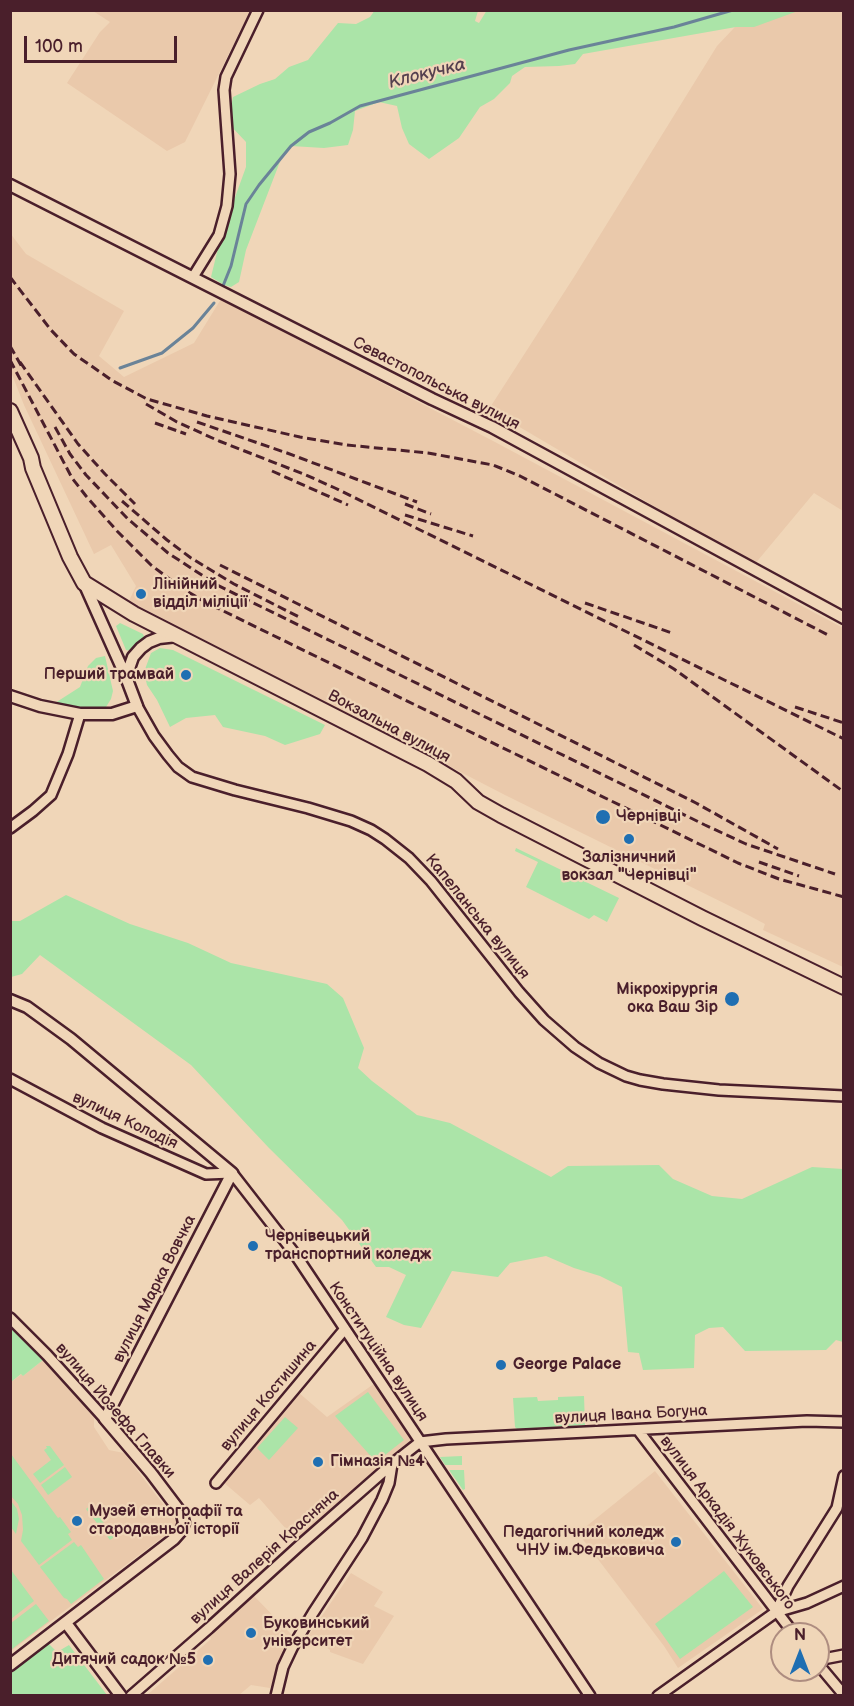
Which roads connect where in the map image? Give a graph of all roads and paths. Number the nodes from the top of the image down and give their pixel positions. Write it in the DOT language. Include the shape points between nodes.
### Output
graph roads {
  1 [pos="258,10"];
  2 [pos="10,185"];
  3 [pos="193,277"];
  4 [pos="12,419"];
  5 [pos="84,583"];
  6 [pos="843,618"];
  7 [pos="145,619"];
  8 [pos="177,636"];
  9 [pos="149,642"];
  10 [pos="126,677"];
  11 [pos="10,696"];
  12 [pos="137,706"];
  13 [pos="80,714"];
  14 [pos="10,828"];
  15 [pos="843,987"];
  16 [pos="10,1000"];
  17 [pos="10,1079"];
  18 [pos="843,1096"];
  19 [pos="232,1173"];
  20 [pos="10,1318"];
  21 [pos="344,1330"];
  22 [pos="105,1419"];
  23 [pos="843,1422"];
  24 [pos="638,1430"];
  25 [pos="420,1442"];
  26 [pos="392,1464"];
  27 [pos="843,1476"];
  28 [pos="216,1482"];
  29 [pos="843,1586"];
  30 [pos="776,1612"];
  31 [pos="784,1622"];
  32 [pos="66,1623"];
  33 [pos="10,1665"];
  34 [pos="830,1678"];
  35 [pos="121,1695"];
  36 [pos="131,1695"];
  37 [pos="276,1695"];
  38 [pos="590,1695"];
  39 [pos="658,1695"];
  40 [pos="843,1695"];
  1 -- 3 [label="street" via="226,77 230,174 227,206 219,236"];
  2 -- 3 [label="street, Севастопольська вулиця"];
  3 -- 6 [label="street, Севастопольська вулиця" via="492,428"];
  4 -- 5 [label="main road, Вокзальна вулиця"];
  5 -- 7 [label="main road, Вокзальна вулиця"];
  5 -- 10 [label="street, Капеланська вулиця"];
  7 -- 8 [label="main road, Вокзальна вулиця"];
  7 -- 9 [label="street" via="151,628"];
  8 -- 9 [label="street"];
  8 -- 15 [label="main road, Вокзальна вулиця" via="428,765 456,781 478,802 512,820"];
  9 -- 10 [label="street" via="133,657"];
  10 -- 12 [label="street, Капеланська вулиця"];
  11 -- 13 [label="street"];
  12 -- 13 [label="street" via="112,714"];
  12 -- 18 [label="street, Капеланська вулиця" via="168,755 192,777 351,821 395,847 437,888 535,1011 599,1063 626,1076 663,1084"];
  13 -- 14 [label="street" via="51,795"];
  16 -- 19 [label="street, Конституційна вулиця" via="27,1007 71,1039"];
  17 -- 19 [label="street, вулиця Колодія" via="102,1128 207,1174"];
  19 -- 21 [label="street, Конституційна вулиця" via="295,1254"];
  19 -- 22 [label="street, вулиця Марка Вовчка"];
  20 -- 22 [label="street, вулиця Йозефа Главки"];
  21 -- 25 [label="street, Конституційна вулиця"];
  21 -- 28 [label="street, вулиця Костишина"];
  22 -- 32 [label="street, вулиця Йозефа Главки" via="151,1473 182,1514 184,1523 174,1539"];
  23 -- 24 [label="street, вулиця Івана Богуна" via="807,1420"];
  24 -- 25 [label="street, вулиця Івана Богуна"];
  24 -- 30 [label="street, вулиця Аркадія Жуковського"];
  25 -- 26 [label="street, вулиця Валерія Красняна"];
  25 -- 38 [label="street, Конституційна вулиця"];
  26 -- 36 [label="street, вулиця Валерія Красняна"];
  26 -- 37 [label="street" via="382,1500 297,1639 283,1667"];
  27 -- 30 [label="street" via="837,1508"];
  29 -- 30 [label="street"];
  30 -- 31 [label="street, вулиця Аркадія Жуковського"];
  30 -- 39 [label="street"];
  32 -- 33 [label="street"];
  32 -- 35 [label="street"];
  34 -- 40 [label="street"];
}
